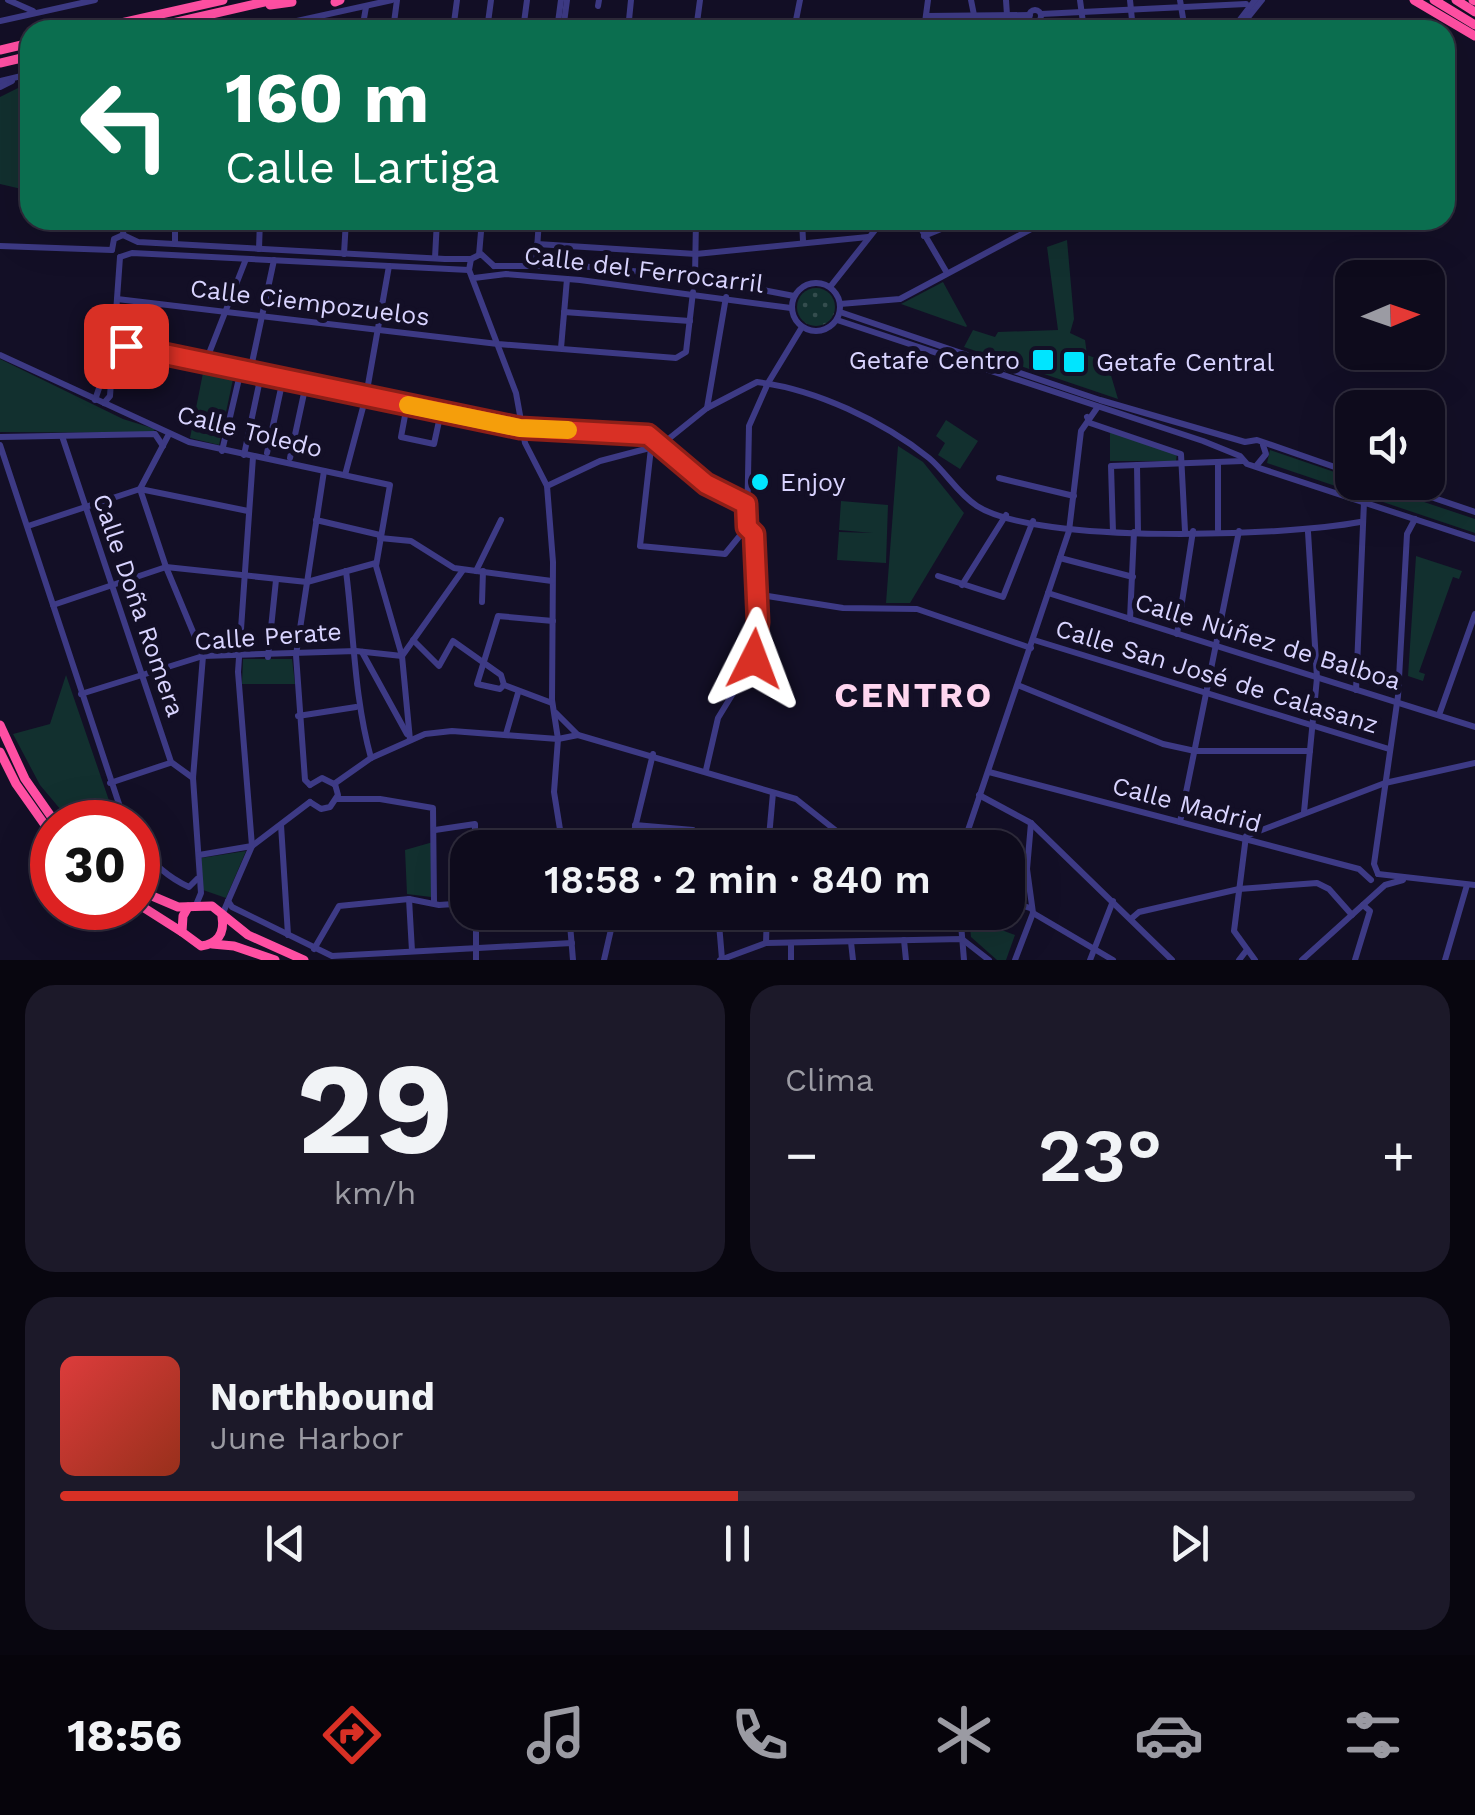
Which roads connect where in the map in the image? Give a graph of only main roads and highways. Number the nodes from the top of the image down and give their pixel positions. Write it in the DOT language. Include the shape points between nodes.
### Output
graph roads {
  1 [pos="223,0"];
  2 [pos="273,0"];
  3 [pos="1414,0"];
  4 [pos="1456,0"];
  5 [pos="292,2"];
  6 [pos="1439,3"];
  7 [pos="252,4"];
  8 [pos="1475,12"];
  9 [pos="134,20"];
  10 [pos="184,20"];
  11 [pos="1448,20"];
  12 [pos="1475,25"];
  13 [pos="0,726"];
  14 [pos="0,752"];
  15 [pos="40,800"];
  16 [pos="30,804"];
  17 [pos="160,902"];
  18 [pos="192,906"];
  19 [pos="222,916"];
  20 [pos="160,918"];
  21 [pos="182,932"];
  22 [pos="212,944"];
  23 [pos="275,960"];
  24 [pos="304,960"];
  1 -- 9 [label="highway"];
  2 -- 7 [label="highway"];
  3 -- 11 [label="highway"];
  4 -- 8 [label="highway"];
  5 -- 7 [label="highway"];
  6 -- 12 [label="highway"];
  7 -- 10 [label="highway"];
  13 -- 15 [label="highway"];
  14 -- 16 [label="highway"];
  17 -- 18 [label="highway"];
  18 -- 19 [label="highway" via="212,906"];
  18 -- 21 [label="highway" via="182,916"];
  19 -- 22 [label="highway"];
  19 -- 24 [label="highway"];
  20 -- 21 [label="highway"];
  21 -- 22 [label="highway" via="190,942"];
  22 -- 23 [label="highway"];
}
